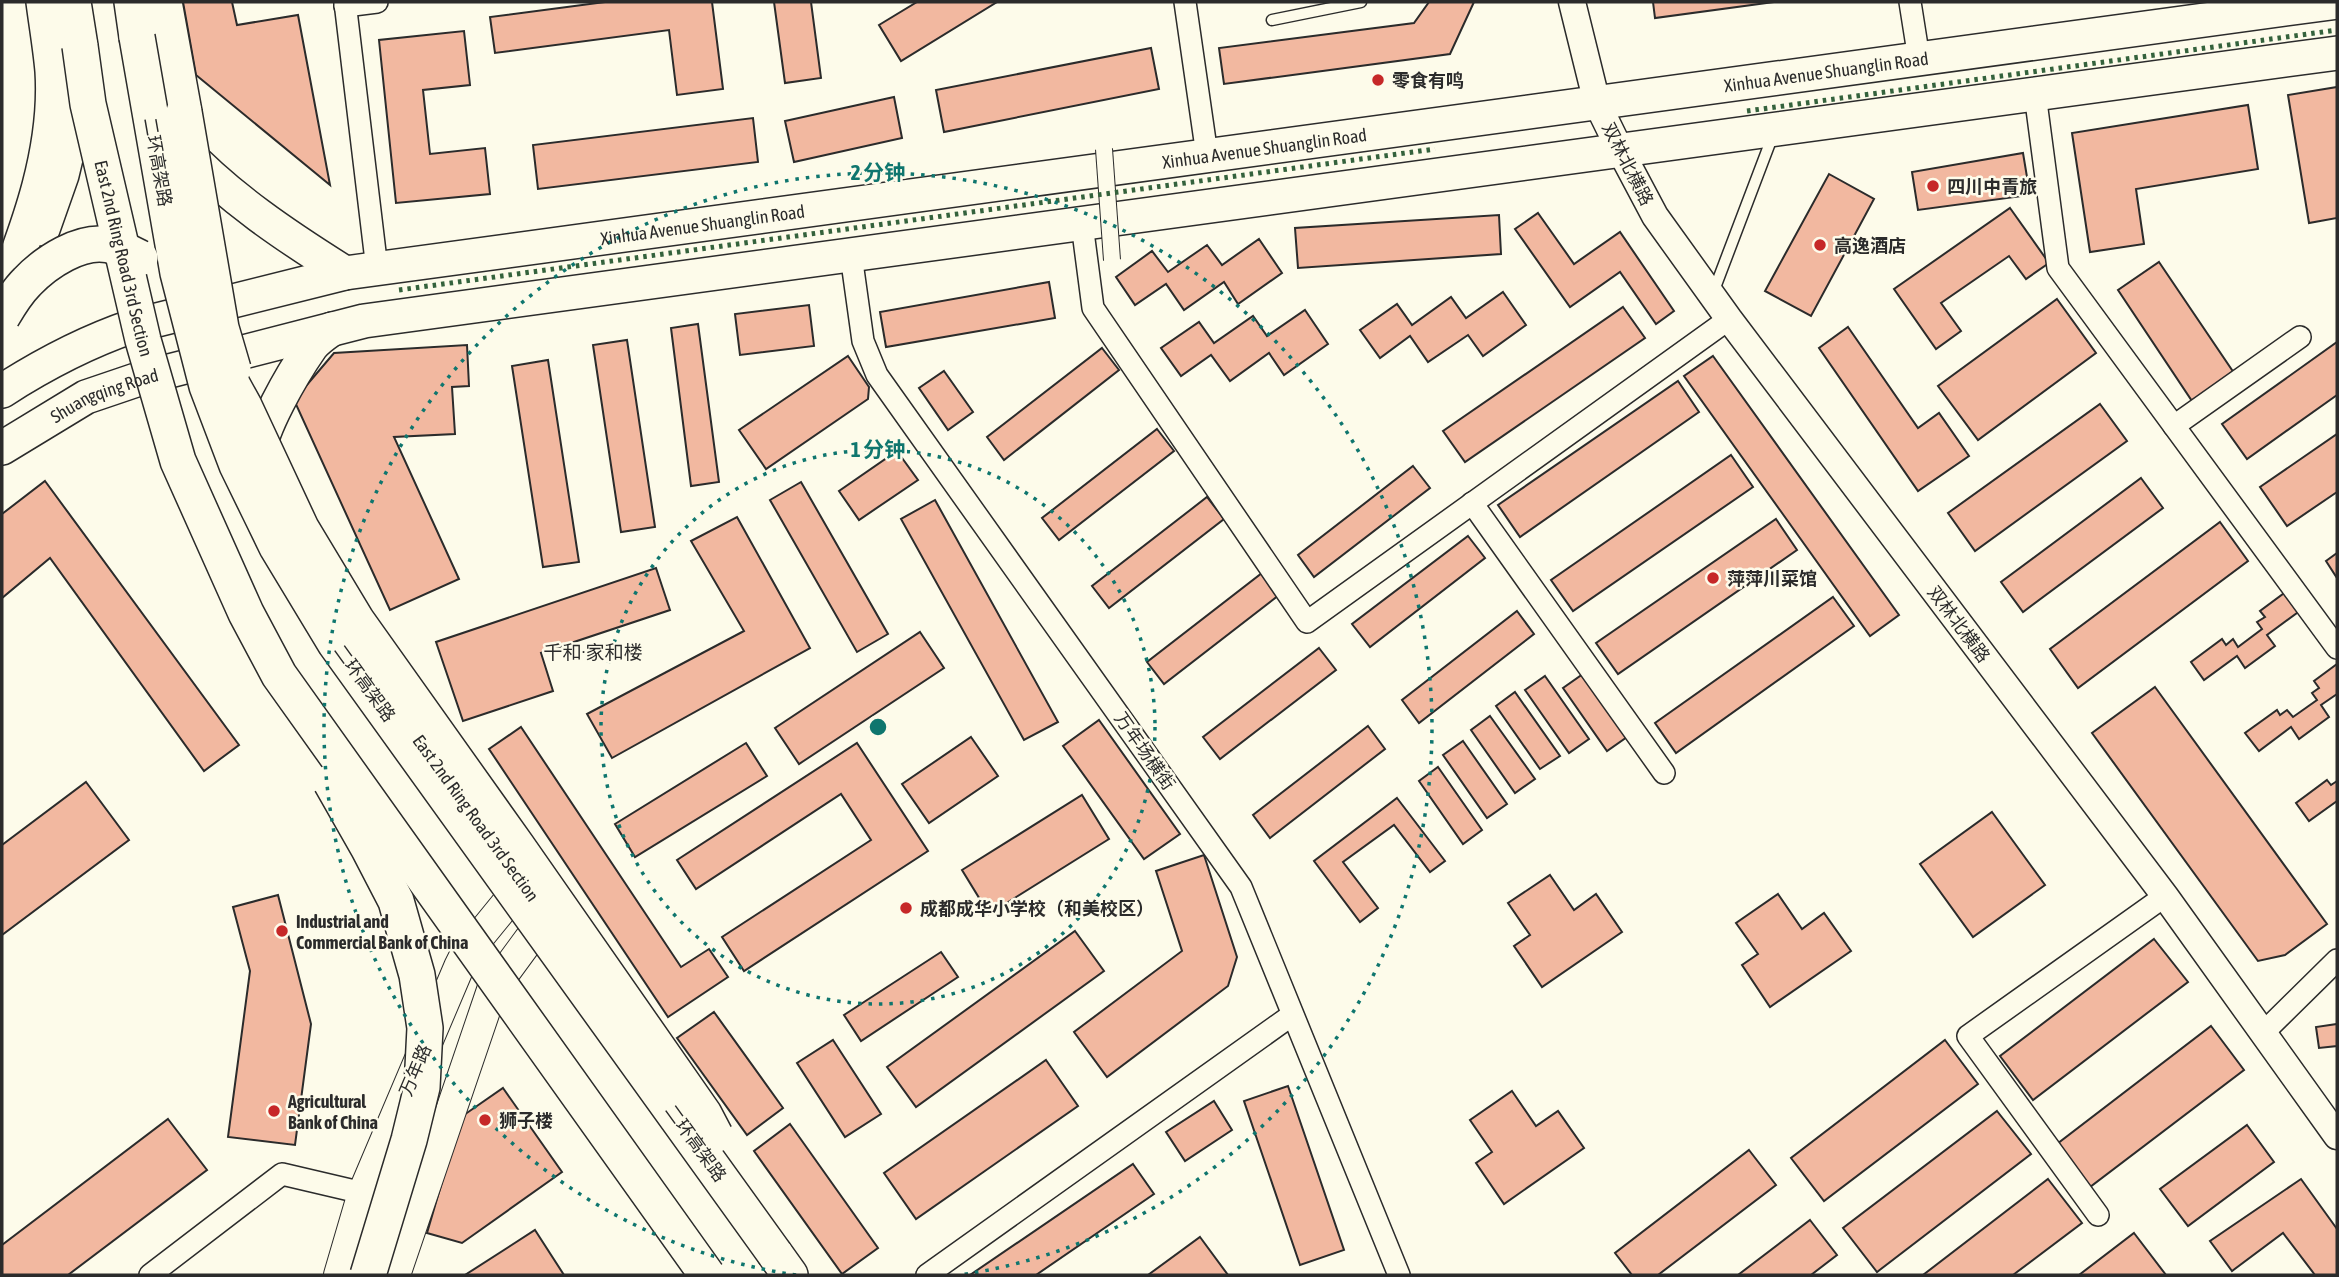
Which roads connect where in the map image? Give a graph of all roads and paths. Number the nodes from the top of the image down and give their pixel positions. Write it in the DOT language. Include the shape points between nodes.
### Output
graph roads {
  1 [pos="44,2"];
  2 [pos="73,2"];
  3 [pos="86,2"];
  4 [pos="132,2"];
  5 [pos="155,2"];
  6 [pos="164,2"];
  7 [pos="377,2"];
  8 [pos="1185,2"];
  9 [pos="1361,2"];
  10 [pos="1572,2"];
  11 [pos="1910,2"];
  12 [pos="2337,2"];
  13 [pos="345,4"];
  14 [pos="1272,20"];
  15 [pos="93,46"];
  16 [pos="2337,53"];
  17 [pos="1919,59"];
  18 [pos="2035,94"];
  19 [pos="1597,103"];
  20 [pos="178,124"];
  21 [pos="1776,129"];
  22 [pos="1104,149"];
  23 [pos="1620,150"];
  24 [pos="1207,155"];
  25 [pos="1082,224"];
  26 [pos="851,255"];
  27 [pos="1112,260"];
  28 [pos="361,271"];
  29 [pos="2,296"];
  30 [pos="1712,296"];
  31 [pos="196,311"];
  32 [pos="2,318"];
  33 [pos="1729,318"];
  34 [pos="133,326"];
  35 [pos="332,329"];
  36 [pos="2300,337"];
  37 [pos="211,359"];
  38 [pos="142,378"];
  39 [pos="2,391"];
  40 [pos="244,406"];
  41 [pos="2174,426"];
  42 [pos="2,448"];
  43 [pos="262,498"];
  44 [pos="1472,503"];
  45 [pos="2337,648"];
  46 [pos="279,675"];
  47 [pos="1664,773"];
  48 [pos="523,883"];
  49 [pos="2165,896"];
  50 [pos="547,915"];
  51 [pos="466,953"];
  52 [pos="2337,960"];
  53 [pos="492,990"];
  54 [pos="1293,1015"];
  55 [pos="2263,1033"];
  56 [pos="2337,1136"];
  57 [pos="363,1193"];
  58 [pos="2098,1215"];
  59 [pos="656,1220"];
  60 [pos="788,1268"];
  61 [pos="150,1275"];
  62 [pos="339,1275"];
  63 [pos="368,1275"];
  64 [pos="395,1275"];
  65 [pos="686,1275"];
  66 [pos="696,1275"];
  67 [pos="706,1275"];
  68 [pos="928,1275"];
  69 [pos="1399,1275"];
  1 -- 29 [label="highway" via="53,72 51,123 30,226"];
  2 -- 46 [label="highway, bridge" via="88,104 143,340 178,461"];
  3 -- 15 [label="main road, East 2nd Ring Road 3rd Section"];
  4 -- 60 [label="highway, 二环高架路, bridge" via="178,273 207,386 237,464 277,547 335,643"];
  5 -- 20 [label="main road, East 2nd Ring Road 3rd Section"];
  6 -- 20 [label="highway"];
  7 -- 13 [label="street"];
  8 -- 24 [label="street"];
  9 -- 14 [label="lane"];
  10 -- 19 [label="street, 双林北横路"];
  11 -- 17 [label="street"];
  12 -- 17 [label="main road, Xinhua Avenue Shuanglin Road"];
  13 -- 28 [label="street"];
  15 -- 32 [label="main road" via="48,217 17,296"];
  15 -- 34 [label="main road, East 2nd Ring Road 3rd Section" via="124,235"];
  16 -- 18 [label="main road"];
  17 -- 19 [label="main road, Xinhua Avenue Shuanglin Road"];
  18 -- 21 [label="main road"];
  18 -- 41 [label="street" via="2058,268"];
  19 -- 23 [label="street, 双林北横路"];
  19 -- 24 [label="main road, Xinhua Avenue Shuanglin Road"];
  20 -- 28 [label="main road" via="206,174 261,218"];
  20 -- 31 [label="main road, East 2nd Ring Road 3rd Section"];
  20 -- 40 [label="highway, bridge" via="221,328"];
  21 -- 23 [label="main road"];
  21 -- 30 [label="lane"];
  22 -- 27 [label="street, bridge"];
  23 -- 25 [label="main road"];
  23 -- 30 [label="street, 双林北横路" via="1655,216"];
  24 -- 28 [label="main road, Xinhua Avenue Shuanglin Road"];
  25 -- 26 [label="main road"];
  25 -- 44 [label="street" via="1093,308 1307,622"];
  26 -- 35 [label="main road"];
  26 -- 54 [label="street, 万年场横街" via="863,341 877,375 1241,887"];
  28 -- 31 [label="main road, Xinhua Avenue Shuanglin Road"];
  30 -- 33 [label="street, 双林北横路"];
  31 -- 34 [label="main road"];
  31 -- 37 [label="main road, East 2nd Ring Road 3rd Section"];
  32 -- 40 [label="highway, bridge" via="43,268 88,245 108,245 141,258 172,284"];
  33 -- 44 [label="street"];
  33 -- 49 [label="street, 双林北横路"];
  34 -- 38 [label="main road, East 2nd Ring Road 3rd Section"];
  34 -- 39 [label="main road" via="42,365"];
  35 -- 37 [label="main road"];
  35 -- 43 [label="main road" via="313,344 271,416 258,452"];
  36 -- 41 [label="street"];
  37 -- 38 [label="main road, Shuangqing Road"];
  37 -- 43 [label="main road, East 2nd Ring Road 3rd Section"];
  38 -- 42 [label="main road, Shuangqing Road" via="86,397"];
  38 -- 51 [label="main road, East 2nd Ring Road 3rd Section" via="161,446 255,655"];
  40 -- 60 [label="highway, bridge" via="301,528 357,621 704,1114"];
  41 -- 45 [label="street"];
  43 -- 48 [label="main road, East 2nd Ring Road 3rd Section" via="336,625"];
  44 -- 47 [label="street"];
  46 -- 63 [label="highway, bridge" via="322,767 396,901 417,975 425,1028 422,1087 410,1140"];
  46 -- 67 [label="highway, bridge"];
  48 -- 50 [label="main road, East 2nd Ring Road 3rd Section"];
  48 -- 51 [label="main road, 万年路"];
  49 -- 55 [label="street, 双林北横路"];
  49 -- 58 [label="street" via="1968,1036"];
  50 -- 53 [label="main road"];
  50 -- 60 [label="main road, East 2nd Ring Road 3rd Section"];
  51 -- 53 [label="main road, East 2nd Ring Road 3rd Section"];
  51 -- 57 [label="main road, 万年路"];
  52 -- 55 [label="street"];
  53 -- 59 [label="main road, East 2nd Ring Road 3rd Section"];
  53 -- 64 [label="main road"];
  54 -- 68 [label="street"];
  54 -- 69 [label="street, 万年场横街"];
  55 -- 56 [label="street, 双林北横路"];
  57 -- 61 [label="street" via="282,1174"];
  57 -- 62 [label="main road, 万年路"];
  59 -- 65 [label="highway"];
  59 -- 66 [label="main road, East 2nd Ring Road 3rd Section"];
}
